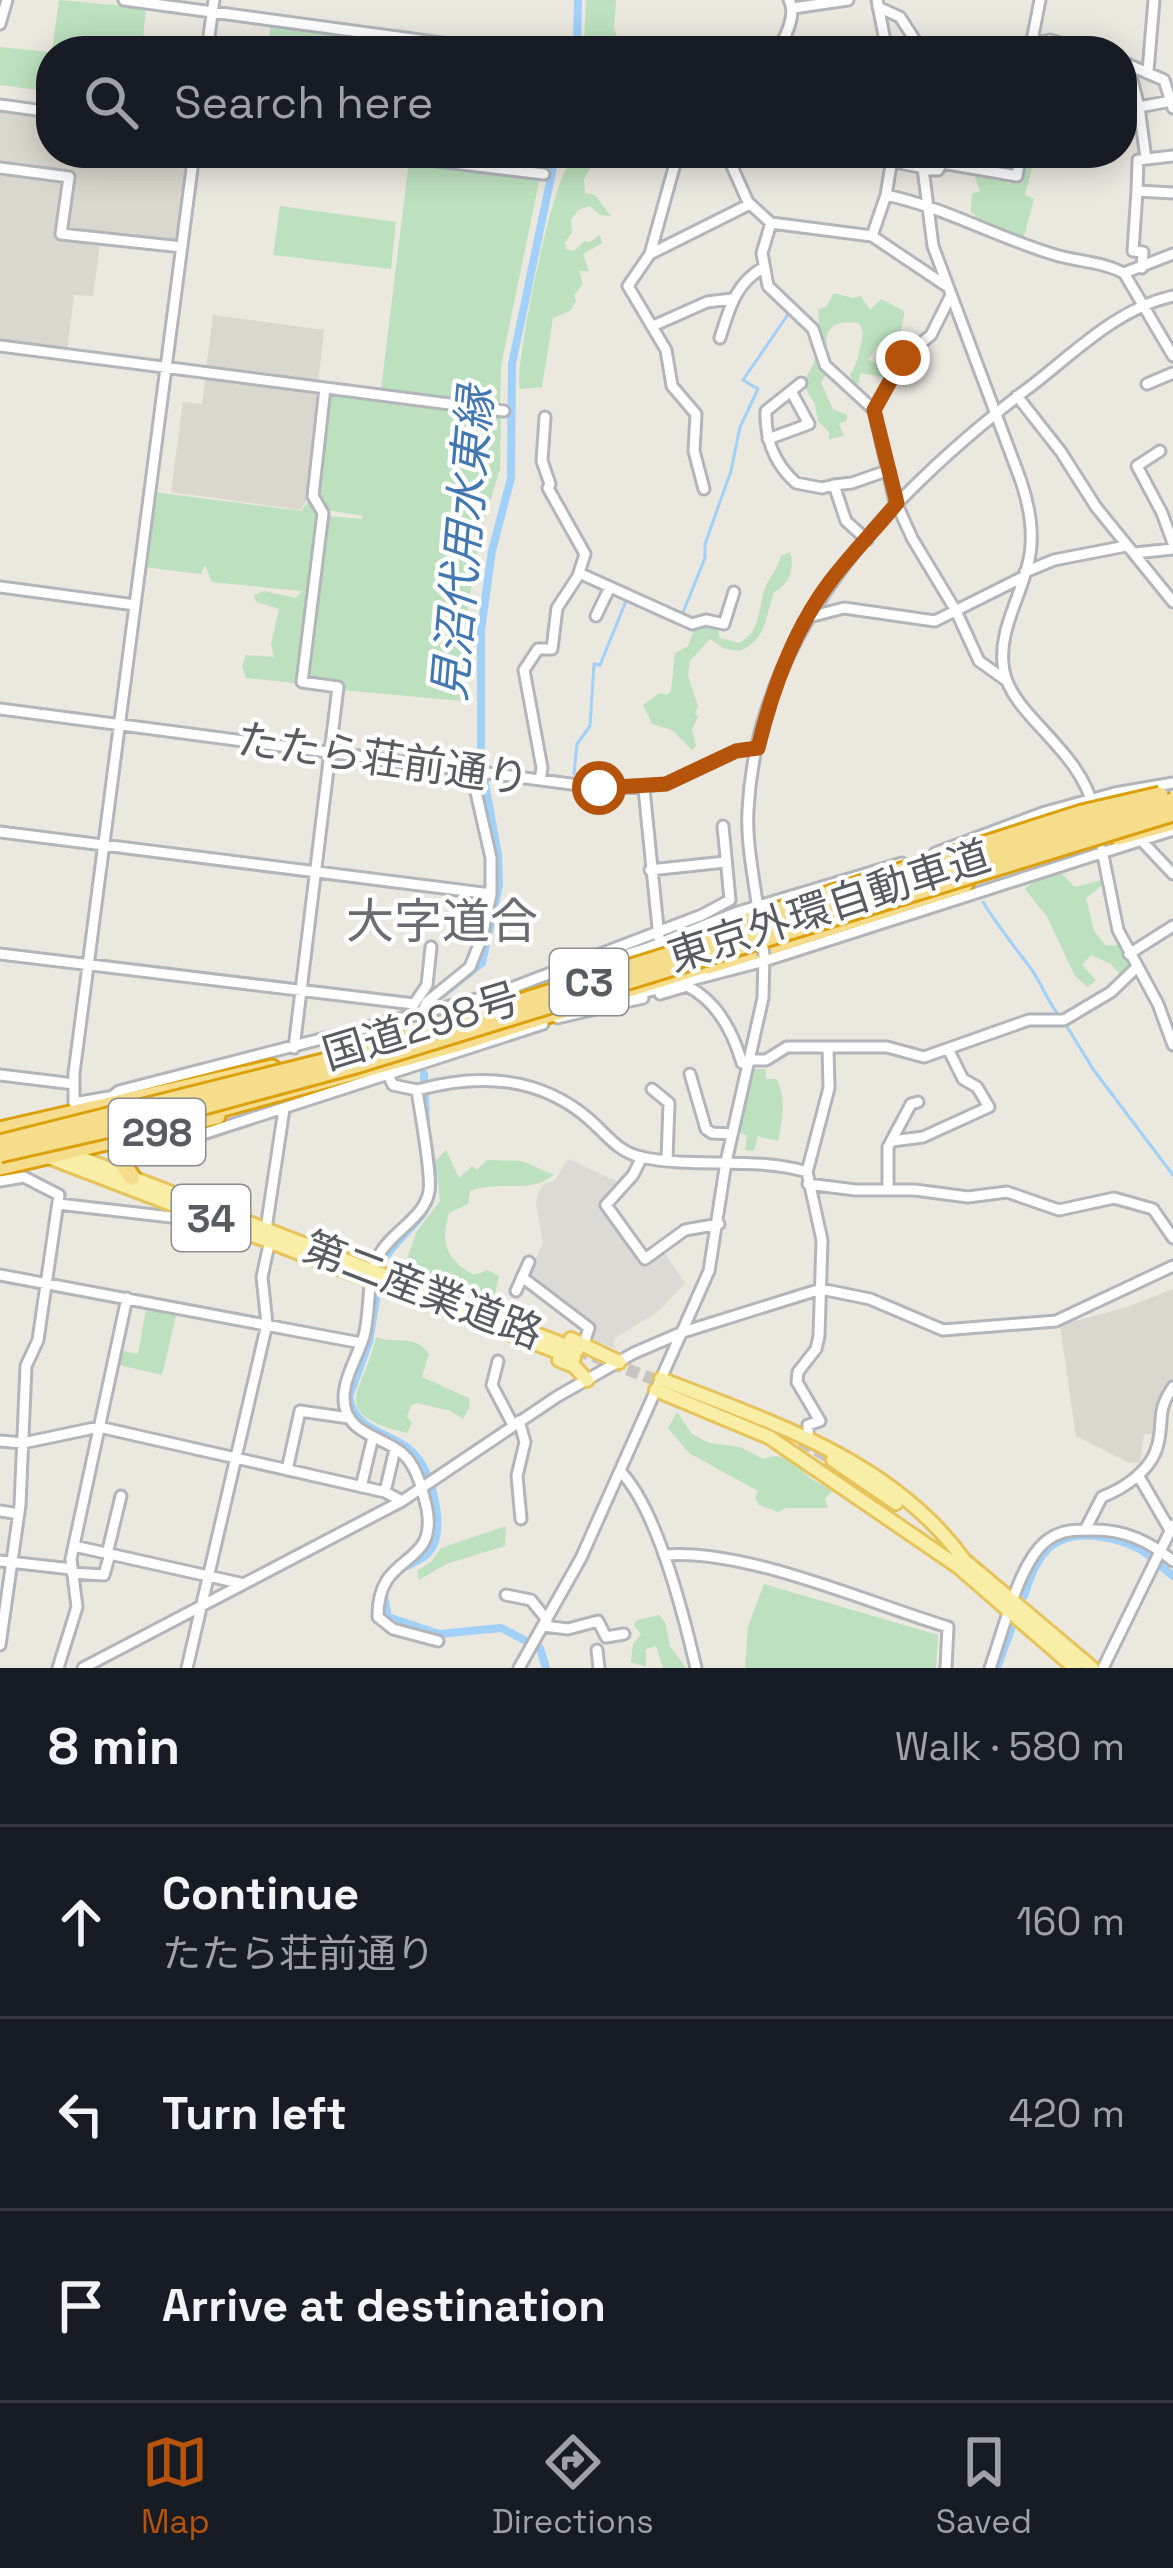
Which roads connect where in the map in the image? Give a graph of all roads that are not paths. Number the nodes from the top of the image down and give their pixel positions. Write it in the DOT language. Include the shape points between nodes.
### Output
graph roads {
  1 [pos="7,0"];
  2 [pos="124,0"];
  3 [pos="848,0"];
  4 [pos="906,0"];
  5 [pos="1040,0"];
  6 [pos="1154,0"];
  7 [pos="875,3"];
  8 [pos="791,4"];
  9 [pos="213,6"];
  10 [pos="896,14"];
  11 [pos="0,24"];
  12 [pos="209,36"];
  13 [pos="405,36"];
  14 [pos="785,36"];
  15 [pos="883,36"];
  16 [pos="911,36"];
  17 [pos="1032,36"];
  18 [pos="1137,67"];
  19 [pos="1148,70"];
  20 [pos="1168,79"];
  21 [pos="1137,101"];
  22 [pos="0,105"];
  23 [pos="1172,105"];
  24 [pos="1139,107"];
  25 [pos="36,110"];
  26 [pos="1173,156"];
  27 [pos="1146,159"];
  28 [pos="0,168"];
  29 [pos="192,168"];
  30 [pos="495,168"];
  31 [pos="675,168"];
  32 [pos="734,168"];
  33 [pos="892,168"];
  34 [pos="923,168"];
  35 [pos="939,168"];
  36 [pos="967,168"];
  37 [pos="1018,168"];
  38 [pos="926,169"];
  39 [pos="972,169"];
  40 [pos="544,174"];
  41 [pos="1137,191"];
  42 [pos="1173,193"];
  43 [pos="886,195"];
  44 [pos="750,204"];
  45 [pos="929,204"];
  46 [pos="771,223"];
  47 [pos="872,236"];
  48 [pos="182,247"];
  49 [pos="650,254"];
  50 [pos="1173,254"];
  51 [pos="764,267"];
  52 [pos="1142,268"];
  53 [pos="1124,273"];
  54 [pos="948,291"];
  55 [pos="1173,296"];
  56 [pos="732,299"];
  57 [pos="1141,305"];
  58 [pos="653,326"];
  59 [pos="720,338"];
  60 [pos="0,346"];
  61 [pos="1173,356"];
  62 [pos="166,368"];
  63 [pos="1173,373"];
  64 [pos="801,383"];
  65 [pos="1147,384"];
  66 [pos="326,388"];
  67 [pos="791,391"];
  68 [pos="1017,396"];
  69 [pos="504,410"];
  70 [pos="874,410"];
  71 [pos="995,413"];
  72 [pos="545,417"];
  73 [pos="768,439"];
  74 [pos="1160,451"];
  75 [pos="889,470"];
  76 [pos="834,485"];
  77 [pos="704,489"];
  78 [pos="897,503"];
  79 [pos="867,540"];
  80 [pos="1173,546"];
  81 [pos="1130,549"];
  82 [pos="579,573"];
  83 [pos="1024,575"];
  84 [pos="0,587"];
  85 [pos="610,587"];
  86 [pos="734,592"];
  87 [pos="1173,602"];
  88 [pos="135,605"];
  89 [pos="956,611"];
  90 [pos="596,616"];
  91 [pos="809,617"];
  92 [pos="1006,681"];
  93 [pos="0,709"];
  94 [pos="119,724"];
  95 [pos="758,748"];
  96 [pos="331,751"];
  97 [pos="478,771"];
  98 [pos="540,780"];
  99 [pos="644,788"];
  100 [pos="1091,798"];
  101 [pos="1173,806"];
  102 [pos="723,826"];
  103 [pos="0,832"];
  104 [pos="1140,839"];
  105 [pos="104,846"];
  106 [pos="1102,847"];
  107 [pos="725,862"];
  108 [pos="650,870"];
  109 [pos="316,873"];
  110 [pos="1173,874"];
  111 [pos="491,894"];
  112 [pos="763,909"];
  113 [pos="1173,926"];
  114 [pos="659,936"];
  115 [pos="680,946"];
  116 [pos="431,947"];
  117 [pos="0,954"];
  118 [pos="768,954"];
  119 [pos="1129,954"];
  120 [pos="88,965"];
  121 [pos="1136,967"];
  122 [pos="686,980"];
  123 [pos="300,991"];
  124 [pos="496,994"];
  125 [pos="421,1017"];
  126 [pos="557,1018"];
  127 [pos="1173,1045"];
  128 [pos="828,1049"];
  129 [pos="949,1051"];
  130 [pos="299,1054"];
  131 [pos="748,1062"];
  132 [pos="386,1070"];
  133 [pos="690,1074"];
  134 [pos="0,1075"];
  135 [pos="74,1084"];
  136 [pos="311,1086"];
  137 [pos="652,1089"];
  138 [pos="417,1090"];
  139 [pos="105,1102"];
  140 [pos="918,1102"];
  141 [pos="284,1109"];
  142 [pos="79,1118"];
  143 [pos="158,1132"];
  144 [pos="1,1134"];
  145 [pos="732,1134"];
  146 [pos="103,1137"];
  147 [pos="129,1139"];
  148 [pos="892,1142"];
  149 [pos="68,1153"];
  150 [pos="0,1154"];
  151 [pos="49,1157"];
  152 [pos="642,1157"];
  153 [pos="667,1159"];
  154 [pos="726,1162"];
  155 [pos="0,1167"];
  156 [pos="132,1177"];
  157 [pos="808,1178"];
  158 [pos="0,1181"];
  159 [pos="888,1189"];
  160 [pos="58,1199"];
  161 [pos="188,1209"];
  162 [pos="719,1224"];
  163 [pos="268,1235"];
  164 [pos="1173,1238"];
  165 [pos="530,1262"];
  166 [pos="1173,1266"];
  167 [pos="0,1275"];
  168 [pos="373,1276"];
  169 [pos="523,1277"];
  170 [pos="47,1283"];
  171 [pos="821,1289"];
  172 [pos="516,1291"];
  173 [pos="127,1298"];
  174 [pos="267,1324"];
  175 [pos="682,1332"];
  176 [pos="361,1343"];
  177 [pos="577,1354"];
  178 [pos="498,1361"];
  179 [pos="619,1362"];
  180 [pos="587,1380"];
  181 [pos="658,1385"];
  182 [pos="1173,1387"];
  183 [pos="349,1418"];
  184 [pos="516,1423"];
  185 [pos="99,1426"];
  186 [pos="373,1437"];
  187 [pos="811,1440"];
  188 [pos="0,1441"];
  189 [pos="23,1443"];
  190 [pos="395,1449"];
  191 [pos="236,1457"];
  192 [pos="804,1458"];
  193 [pos="831,1463"];
  194 [pos="286,1470"];
  195 [pos="621,1472"];
  196 [pos="1138,1475"];
  197 [pos="426,1485"];
  198 [pos="361,1486"];
  199 [pos="385,1492"];
  200 [pos="121,1496"];
  201 [pos="402,1501"];
  202 [pos="0,1511"];
  203 [pos="19,1514"];
  204 [pos="521,1519"];
  205 [pos="1172,1528"];
  206 [pos="1084,1530"];
  207 [pos="0,1534"];
  208 [pos="17,1536"];
  209 [pos="74,1546"];
  210 [pos="1160,1552"];
  211 [pos="108,1554"];
  212 [pos="664,1555"];
  213 [pos="0,1561"];
  214 [pos="1173,1561"];
  215 [pos="14,1562"];
  216 [pos="962,1564"];
  217 [pos="72,1571"];
  218 [pos="208,1575"];
  219 [pos="245,1584"];
  220 [pos="506,1595"];
  221 [pos="1012,1607"];
  222 [pos="199,1609"];
  223 [pos="545,1623"];
  224 [pos="624,1634"];
  225 [pos="437,1641"];
  226 [pos="0,1645"];
  227 [pos="597,1649"];
  228 [pos="58,1668"];
  229 [pos="83,1668"];
  230 [pos="187,1668"];
  231 [pos="519,1668"];
  232 [pos="599,1668"];
  233 [pos="696,1668"];
  234 [pos="946,1668"];
  235 [pos="990,1668"];
  236 [pos="1075,1668"];
  237 [pos="1092,1668"];
  238 [pos="1103,1668"];
  1 -- 11 [label="street"];
  2 -- 9 [label="street"];
  3 -- 8 [label="street"];
  4 -- 10 [label="street"];
  5 -- 17 [label="street"];
  6 -- 19 [label="street"];
  7 -- 10 [label="street"];
  7 -- 15 [label="street"];
  8 -- 14 [label="street"];
  9 -- 12 [label="street"];
  9 -- 13 [label="street"];
  10 -- 16 [label="street"];
  18 -- 19 [label="street"];
  19 -- 20 [label="street"];
  20 -- 23 [label="street"];
  21 -- 24 [label="street"];
  22 -- 25 [label="street"];
  23 -- 24 [label="street"];
  24 -- 27 [label="street"];
  26 -- 27 [label="street"];
  27 -- 41 [label="street" via="1138,160"];
  28 -- 48 [label="street" via="69,176 61,234"];
  29 -- 48 [label="street"];
  30 -- 40 [label="street"];
  31 -- 49 [label="street"];
  32 -- 44 [label="street"];
  33 -- 43 [label="street"];
  34 -- 38 [label="street"];
  35 -- 38 [label="street"];
  36 -- 39 [label="street"];
  37 -- 39 [label="street" via="1017,176"];
  38 -- 45 [label="street"];
  41 -- 42 [label="street"];
  41 -- 52 [label="street" via="1132,251 1143,252"];
  43 -- 45 [label="street"];
  43 -- 47 [label="street"];
  44 -- 46 [label="street"];
  44 -- 49 [label="street"];
  45 -- 53 [label="street"];
  45 -- 54 [label="street"];
  46 -- 47 [label="street"];
  46 -- 51 [label="street"];
  47 -- 54 [label="street"];
  48 -- 62 [label="street"];
  49 -- 58 [label="street" via="628,286"];
  50 -- 52 [label="street"];
  51 -- 56 [label="street"];
  51 -- 70 [label="street" via="770,290 813,329 825,365"];
  52 -- 53 [label="street"];
  53 -- 57 [label="street"];
  54 -- 70 [label="street" via="931,335 903,358"];
  54 -- 71 [label="street"];
  55 -- 57 [label="street"];
  56 -- 58 [label="street"];
  56 -- 59 [label="street"];
  57 -- 61 [label="street"];
  57 -- 68 [label="street"];
  58 -- 77 [label="street" via="672,386 697,414 694,451"];
  60 -- 62 [label="street"];
  62 -- 66 [label="street"];
  62 -- 88 [label="street"];
  63 -- 65 [label="street"];
  64 -- 67 [label="street"];
  66 -- 69 [label="street"];
  66 -- 96 [label="street" via="313,496 323,512 302,682 338,687"];
  67 -- 73 [label="street" via="766,411"];
  67 -- 73 [label="street" via="809,424"];
  68 -- 71 [label="street"];
  68 -- 81 [label="street"];
  70 -- 75 [label="street"];
  71 -- 78 [label="street"];
  71 -- 83 [label="street" via="1030,514"];
  72 -- 82 [label="street" via="542,461 548,488 584,550"];
  73 -- 76 [label="street" via="796,483"];
  74 -- 80 [label="street" via="1137,466"];
  75 -- 76 [label="street"];
  75 -- 78 [label="street"];
  76 -- 79 [label="street" via="846,520"];
  78 -- 79 [label="street"];
  78 -- 89 [label="street"];
  79 -- 91 [label="street"];
  80 -- 81 [label="street"];
  81 -- 83 [label="street" via="1054,560"];
  81 -- 87 [label="street"];
  82 -- 85 [label="street"];
  82 -- 98 [label="street" via="557,608 552,649 538,649 524,674"];
  83 -- 89 [label="street"];
  83 -- 92 [label="street" via="1005,636"];
  84 -- 88 [label="street"];
  85 -- 86 [label="street" via="692,624 724,624"];
  85 -- 90 [label="street"];
  88 -- 94 [label="street"];
  89 -- 91 [label="street" via="935,620 844,608"];
  89 -- 92 [label="street" via="979,661"];
  91 -- 95 [label="street" via="780,673"];
  92 -- 100 [label="street" via="1072,760"];
  93 -- 94 [label="street, たたら荘前通り"];
  94 -- 96 [label="street, たたら荘前通り"];
  94 -- 105 [label="street"];
  95 -- 99 [label="street, たたら荘前通り"];
  95 -- 112 [label="street" via="748,815"];
  96 -- 97 [label="street, たたら荘前通り"];
  96 -- 109 [label="street"];
  97 -- 98 [label="street, たたら荘前通り"];
  97 -- 111 [label="street"];
  98 -- 99 [label="street, たたら荘前通り"];
  99 -- 108 [label="street"];
  100 -- 101 [label="street"];
  100 -- 106 [label="street, bridge"];
  100 -- 112 [label="street"];
  101 -- 104 [label="street"];
  101 -- 112 [label="highway, bridge" via="1082,813"];
  101 -- 115 [label="highway, 国道298号 / 298" via="988,848"];
  101 -- 118 [label="highway, bridge"];
  101 -- 122 [label="highway, 国道298号 / 298"];
  101 -- 144 [label="highway, 東京外環自動車道 / C3, bridge" via="970,860 355,1054"];
  101 -- 150 [label="highway, 東京外環自動車道 / C3, bridge" via="396,1054"];
  102 -- 107 [label="street"];
  103 -- 105 [label="street"];
  104 -- 106 [label="street"];
  104 -- 110 [label="street"];
  105 -- 109 [label="street"];
  105 -- 120 [label="street"];
  106 -- 118 [label="street"];
  106 -- 119 [label="street"];
  107 -- 108 [label="street"];
  107 -- 114 [label="street" via="730,900"];
  108 -- 114 [label="street"];
  109 -- 111 [label="street"];
  109 -- 123 [label="street"];
  111 -- 125 [label="street" via="476,957"];
  112 -- 115 [label="highway"];
  112 -- 118 [label="street, bridge"];
  112 -- 124 [label="street"];
  113 -- 119 [label="street"];
  114 -- 124 [label="street"];
  115 -- 130 [label="highway, 国道298号 / 298"];
  116 -- 123 [label="street" via="427,985 414,1004"];
  117 -- 120 [label="street"];
  118 -- 122 [label="highway"];
  118 -- 126 [label="street"];
  118 -- 131 [label="street"];
  119 -- 121 [label="street"];
  120 -- 123 [label="street"];
  120 -- 135 [label="street"];
  121 -- 127 [label="street"];
  121 -- 129 [label="street" via="1064,1020 1029,1020"];
  122 -- 126 [label="street"];
  122 -- 131 [label="street" via="731,1029"];
  122 -- 136 [label="highway, 国道298号 / 298"];
  123 -- 130 [label="street"];
  124 -- 125 [label="street"];
  125 -- 130 [label="street"];
  126 -- 132 [label="street"];
  128 -- 129 [label="street" via="887,1047 924,1057"];
  128 -- 131 [label="street" via="787,1047"];
  128 -- 157 [label="street" via="829,1088"];
  129 -- 148 [label="street" via="989,1107"];
  130 -- 139 [label="highway, 298"];
  130 -- 142 [label="highway, 国道298号 / 298"];
  131 -- 145 [label="street"];
  132 -- 138 [label="street" via="393,1085"];
  132 -- 141 [label="street"];
  133 -- 145 [label="street" via="706,1129"];
  134 -- 135 [label="street"];
  135 -- 139 [label="street" via="74,1103"];
  136 -- 143 [label="highway, 298"];
  136 -- 146 [label="highway, 国道298号 / 298"];
  137 -- 153 [label="street" via="669,1103"];
  138 -- 152 [label="street" via="471,1078 525,1084 568,1101 616,1148"];
  138 -- 168 [label="street" via="429,1193 380,1253"];
  139 -- 144 [label="highway, 298"];
  140 -- 148 [label="street"];
  141 -- 143 [label="street" via="180,1138"];
  141 -- 163 [label="street"];
  143 -- 147 [label="highway, 298"];
  144 -- 149 [label="main road, 第二産業道路 / 34"];
  144 -- 151 [label="main road, 第二産業道路 / 34"];
  145 -- 154 [label="street"];
  147 -- 149 [label="highway, 298"];
  147 -- 156 [label="highway" via="120,1160"];
  148 -- 159 [label="street"];
  149 -- 151 [label="highway, 298"];
  149 -- 156 [label="main road, 第二産業道路 / 34"];
  151 -- 155 [label="highway, 298"];
  151 -- 161 [label="main road, 第二産業道路 / 34"];
  152 -- 153 [label="street"];
  152 -- 162 [label="street" via="606,1205 644,1258 685,1230"];
  153 -- 154 [label="street"];
  154 -- 157 [label="street"];
  154 -- 162 [label="street"];
  156 -- 163 [label="main road, 第二産業道路 / 34"];
  157 -- 159 [label="street"];
  157 -- 171 [label="street" via="822,1240"];
  158 -- 160 [label="street" via="24,1177"];
  159 -- 164 [label="street" via="1007,1192 1059,1210 1128,1200 1154,1208"];
  160 -- 161 [label="street" via="180,1218"];
  160 -- 170 [label="street"];
  161 -- 163 [label="main road, 第二産業道路 / 34"];
  162 -- 175 [label="street"];
  163 -- 168 [label="main road, 第二産業道路 / 34"];
  163 -- 174 [label="street"];
  165 -- 169 [label="street"];
  166 -- 171 [label="street" via="1067,1318 958,1331"];
  167 -- 170 [label="street"];
  168 -- 176 [label="street"];
  168 -- 177 [label="main road, 第二産業道路 / 34"];
  168 -- 177 [label="main road, 第二産業道路 / 34" via="467,1325"];
  169 -- 172 [label="street"];
  169 -- 177 [label="street" via="589,1328"];
  170 -- 173 [label="street"];
  170 -- 189 [label="street" via="26,1366"];
  171 -- 175 [label="street"];
  171 -- 187 [label="street" via="816,1349 797,1372 820,1421 808,1425"];
  173 -- 174 [label="street"];
  173 -- 185 [label="street"];
  174 -- 176 [label="street"];
  174 -- 191 [label="street"];
  175 -- 179 [label="street"];
  175 -- 181 [label="street"];
  176 -- 183 [label="street" via="344,1392"];
  177 -- 179 [label="main road, 34"];
  177 -- 180 [label="main road, 34"];
  178 -- 184 [label="street" via="492,1385"];
  179 -- 180 [label="street"];
  180 -- 184 [label="street"];
  181 -- 187 [label="main road"];
  181 -- 192 [label="main road"];
  181 -- 195 [label="street"];
  182 -- 196 [label="street" via="1161,1405 1159,1442"];
  183 -- 186 [label="street"];
  183 -- 194 [label="street" via="300,1411"];
  184 -- 197 [label="street"];
  184 -- 204 [label="street" via="525,1442 517,1476"];
  185 -- 189 [label="street"];
  185 -- 191 [label="street"];
  185 -- 209 [label="street"];
  186 -- 190 [label="street"];
  186 -- 198 [label="street"];
  187 -- 192 [label="street"];
  187 -- 216 [label="main road" via="926,1518"];
  188 -- 189 [label="street"];
  189 -- 203 [label="street"];
  190 -- 197 [label="street"];
  190 -- 199 [label="street"];
  191 -- 194 [label="street"];
  191 -- 218 [label="street"];
  192 -- 216 [label="main road"];
  193 -- 216 [label="main road" via="892,1501"];
  194 -- 198 [label="street"];
  195 -- 212 [label="street"];
  195 -- 223 [label="street"];
  196 -- 205 [label="street"];
  196 -- 206 [label="street" via="1102,1497"];
  197 -- 201 [label="street"];
  197 -- 225 [label="street" via="428,1538 383,1581 378,1617"];
  198 -- 199 [label="street"];
  199 -- 201 [label="street"];
  200 -- 211 [label="street"];
  201 -- 219 [label="street"];
  202 -- 203 [label="street"];
  203 -- 208 [label="street"];
  205 -- 210 [label="street"];
  206 -- 210 [label="street" via="1120,1531"];
  206 -- 221 [label="street" via="1045,1542"];
  207 -- 208 [label="street"];
  208 -- 215 [label="street"];
  209 -- 211 [label="street"];
  209 -- 217 [label="street"];
  210 -- 214 [label="street"];
  210 -- 238 [label="street"];
  211 -- 217 [label="street" via="104,1575"];
  211 -- 218 [label="street"];
  212 -- 233 [label="street"];
  212 -- 234 [label="street" via="709,1554 948,1627"];
  213 -- 215 [label="street"];
  215 -- 217 [label="street"];
  215 -- 226 [label="street"];
  216 -- 221 [label="main road"];
  217 -- 228 [label="street" via="76,1606"];
  218 -- 219 [label="street"];
  218 -- 222 [label="street"];
  219 -- 222 [label="street"];
  220 -- 223 [label="street" via="531,1600"];
  221 -- 235 [label="street"];
  221 -- 236 [label="main road"];
  221 -- 237 [label="main road"];
  222 -- 229 [label="street"];
  222 -- 230 [label="street"];
  223 -- 224 [label="street" via="568,1629 598,1621 606,1637"];
  223 -- 231 [label="street"];
  227 -- 232 [label="street"];
}
